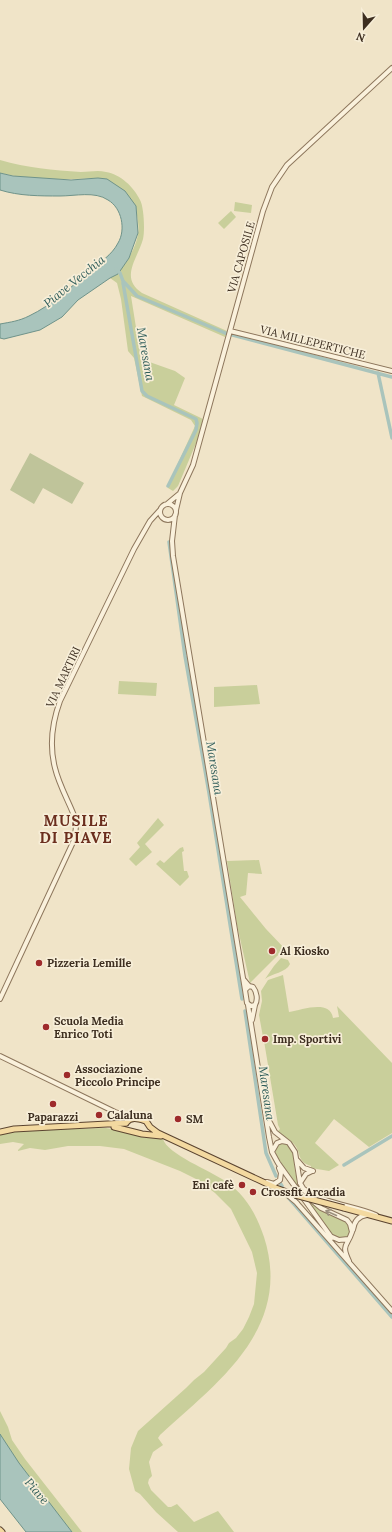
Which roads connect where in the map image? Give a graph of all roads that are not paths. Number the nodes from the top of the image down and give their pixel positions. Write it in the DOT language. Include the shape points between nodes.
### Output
graph roads {
  1 [pos="392,68"];
  2 [pos="229,334"];
  3 [pos="392,371"];
  4 [pos="180,493"];
  5 [pos="167,504"];
  6 [pos="160,510"];
  7 [pos="175,512"];
  8 [pos="165,519"];
  9 [pos="150,523"];
  10 [pos="173,531"];
  11 [pos="242,977"];
  12 [pos="249,986"];
  13 [pos="245,990"];
  14 [pos="0,999"];
  15 [pos="248,1005"];
  16 [pos="255,1005"];
  17 [pos="251,1029"];
  18 [pos="0,1056"];
  19 [pos="265,1112"];
  20 [pos="122,1115"];
  21 [pos="133,1118"];
  22 [pos="126,1123"];
  23 [pos="105,1125"];
  24 [pos="150,1127"];
  25 [pos="128,1130"];
  26 [pos="0,1132"];
  27 [pos="145,1134"];
  28 [pos="168,1137"];
  29 [pos="289,1143"];
  30 [pos="272,1152"];
  31 [pos="296,1159"];
  32 [pos="278,1163"];
  33 [pos="257,1179"];
  34 [pos="301,1185"];
  35 [pos="283,1191"];
  36 [pos="366,1215"];
  37 [pos="392,1221"];
  38 [pos="352,1230"];
  39 [pos="330,1237"];
  40 [pos="348,1239"];
  41 [pos="349,1262"];
  42 [pos="392,1311"];
  1 -- 2 [label="street, VIA CAPOSILE" via="287,165 276,180 266,203"];
  2 -- 3 [label="street, VIA MILLEPERTICHE"];
  2 -- 4 [label="street, VIA CAPOSILE" via="193,465"];
  4 -- 5 [label="street, VIA CAPOSILE"];
  4 -- 7 [label="street, VIA CAPOSILE"];
  5 -- 6 [label="street"];
  5 -- 7 [label="street" via="172,505"];
  6 -- 8 [label="street"];
  6 -- 9 [label="street, VIA MARTIRI"];
  7 -- 8 [label="street" via="171,519"];
  7 -- 10 [label="street, VIA CAPOSILE"];
  8 -- 9 [label="street" via="155,519"];
  8 -- 10 [label="street"];
  9 -- 14 [label="street, VIA MARTIRI" via="131,554 56,712 51,740 53,756 55,769 75,818 75,838"];
  10 -- 11 [label="street, VIA CAPOSILE" via="173,556"];
  11 -- 12 [label="street"];
  11 -- 13 [label="street, VIA CAPOSILE"];
  12 -- 13 [label="street"];
  12 -- 16 [label="street" via="256,991"];
  13 -- 15 [label="street, VIA CAPOSILE"];
  15 -- 16 [label="street"];
  15 -- 17 [label="street, VIA CAPOSILE"];
  16 -- 17 [label="street"];
  17 -- 19 [label="street, VIA CAPOSILE"];
  18 -- 20 [label="street"];
  19 -- 29 [label="street" via="272,1128"];
  19 -- 30 [label="street, VIA CAPOSILE"];
  20 -- 21 [label="street"];
  20 -- 22 [label="street" via="126,1118"];
  21 -- 22 [label="main road"];
  21 -- 24 [label="main road" via="146,1122"];
  22 -- 23 [label="main road"];
  22 -- 25 [label="main road"];
  23 -- 25 [label="main road"];
  23 -- 26 [label="main road" via="14,1129"];
  24 -- 27 [label="main road" via="149,1132"];
  24 -- 28 [label="main road"];
  25 -- 27 [label="main road"];
  27 -- 28 [label="main road"];
  28 -- 33 [label="main road"];
  29 -- 30 [label="street" via="277,1143"];
  29 -- 31 [label="street"];
  30 -- 32 [label="street, VIA CAPOSILE"];
  31 -- 34 [label="street"];
  31 -- 34 [label="street" via="312,1171 306,1174"];
  32 -- 33 [label="street" via="281,1178 278,1182 274,1184"];
  32 -- 39 [label="street, VIA CAPOSILE"];
  33 -- 35 [label="main road"];
  34 -- 37 [label="street" via="317,1197"];
  38 -- 34 [label="street, one-way" via="347,1220 313,1203"];
  35 -- 36 [label="main road, bridge"];
  35 -- 39 [label="street"];
  36 -- 37 [label="main road"];
  36 -- 38 [label="street" via="357,1219"];
  38 -- 40 [label="street"];
  39 -- 40 [label="street" via="342,1241"];
  39 -- 41 [label="street"];
  40 -- 41 [label="street" via="345,1248"];
  41 -- 42 [label="street"];
}
